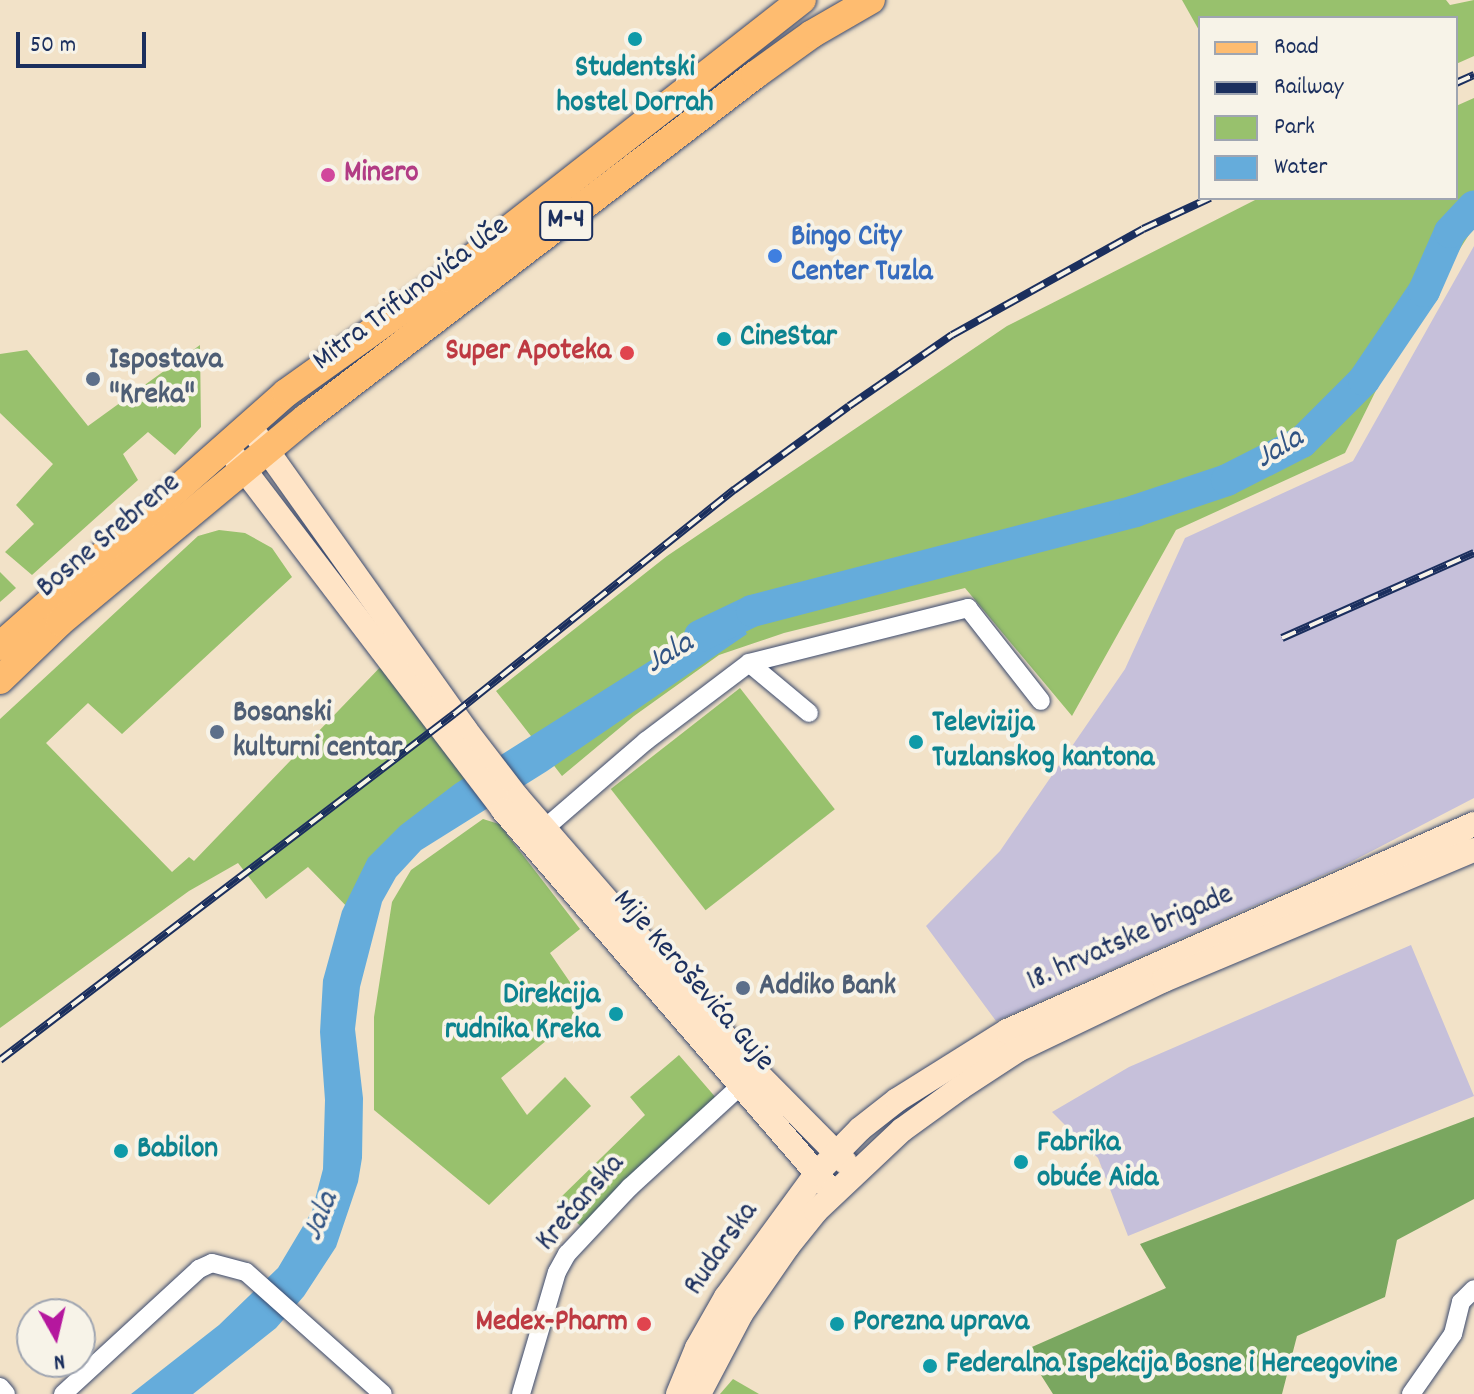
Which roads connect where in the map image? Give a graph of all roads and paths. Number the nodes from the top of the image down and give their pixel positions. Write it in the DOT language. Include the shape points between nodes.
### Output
graph roads {
  1 [pos="802,0"];
  2 [pos="871,0"];
  3 [pos="249,425"];
  4 [pos="226,446"];
  5 [pos="266,450"];
  6 [pos="244,469"];
  7 [pos="0,646"];
  8 [pos="749,663"];
  9 [pos="0,680"];
  10 [pos="1041,701"];
  11 [pos="809,713"];
  12 [pos="457,734"];
  13 [pos="1474,824"];
  14 [pos="537,835"];
  15 [pos="1474,850"];
  16 [pos="748,1078"];
  17 [pos="836,1153"];
  18 [pos="855,1172"];
  19 [pos="816,1174"];
  20 [pos="833,1193"];
  21 [pos="1474,1289"];
  22 [pos="0,1387"];
  23 [pos="6,1394"];
  24 [pos="63,1394"];
  25 [pos="383,1394"];
  26 [pos="521,1394"];
  27 [pos="678,1394"];
  28 [pos="699,1394"];
  29 [pos="1411,1394"];
  1 -- 3 [label="main road, Mitra Trifunovića Uče / M-4" via="447,278"];
  2 -- 5 [label="main road, Mitra Trifunovića Uče / M-4" via="755,75"];
  3 -- 4 [label="main road, Mitra Trifunovića Uče / M-4"];
  3 -- 5 [label="main road"];
  4 -- 6 [label="main road"];
  4 -- 7 [label="main road, Bosne Srebrene / M-4"];
  5 -- 6 [label="main road, Bosne Srebrene / M-4"];
  5 -- 12 [label="main road"];
  6 -- 9 [label="main road, Bosne Srebrene / M-4" via="60,622"];
  6 -- 12 [label="main road"];
  8 -- 10 [label="street" via="968,608"];
  8 -- 11 [label="street"];
  8 -- 14 [label="street" via="646,741"];
  12 -- 14 [label="main road, Mije Keroševića Guje"];
  13 -- 17 [label="main road, 18. hrvatske brigade" via="1007,1031 897,1100"];
  14 -- 16 [label="main road, Mije Keroševića Guje"];
  15 -- 18 [label="main road, 18. hrvatske brigade" via="1164,980 1018,1050 915,1119"];
  16 -- 17 [label="main road, Mije Keroševića Guje"];
  16 -- 19 [label="main road, Mije Keroševića Guje"];
  16 -- 26 [label="street, Krečanska" via="630,1187 567,1254"];
  17 -- 18 [label="main road, Mije Keroševića Guje"];
  17 -- 19 [label="main road, Rudarska"];
  18 -- 20 [label="main road, Rudarska"];
  19 -- 20 [label="main road, Mije Keroševića Guje"];
  19 -- 27 [label="main road, Rudarska" via="726,1297"];
  20 -- 28 [label="main road, Rudarska" via="741,1314"];
  21 -- 29 [label="street" via="1461,1302 1453,1334"];
  22 -- 23 [label="street"];
  24 -- 25 [label="street" via="199,1269 212,1263 246,1272"];
}
